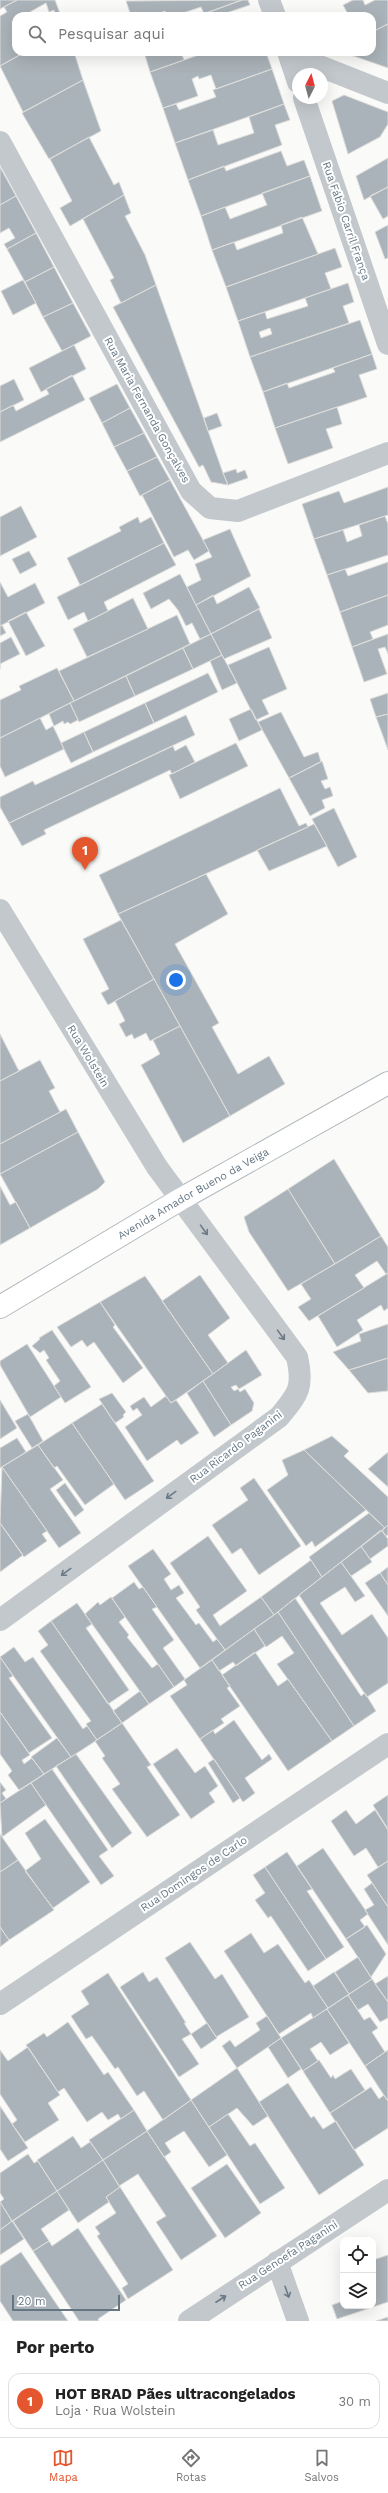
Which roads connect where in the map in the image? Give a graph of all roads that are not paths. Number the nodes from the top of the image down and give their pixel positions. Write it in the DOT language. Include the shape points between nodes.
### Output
graph roads {
  1 [pos="269,0"];
  2 [pos="274,12"];
  3 [pos="289,56"];
  4 [pos="296,56"];
  5 [pos="293,68"];
  6 [pos="388,93"];
  7 [pos="306,104"];
  8 [pos="0,142"];
  9 [pos="388,344"];
  10 [pos="388,453"];
  11 [pos="0,910"];
  12 [pos="388,1083"];
  13 [pos="181,1199"];
  14 [pos="0,1307"];
  15 [pos="0,1620"];
  16 [pos="388,1744"];
  17 [pos="0,2004"];
  18 [pos="388,2190"];
  19 [pos="277,2262"];
  20 [pos="189,2321"];
  21 [pos="298,2321"];
  1 -- 2 [label="street"];
  3 -- 5 [label="street"];
  4 -- 6 [label="street"];
  7 -- 9 [label="street, Rua Fábio Carril França"];
  8 -- 10 [label="street, Rua Maria Fernanda Gonçalves" via="192,491 210,508 238,511"];
  11 -- 13 [label="street, Rua Wolstein" via="157,1167"];
  12 -- 13 [label="main road, Avenida Amador Bueno da Veiga"];
  13 -- 14 [label="main road, Avenida Amador Bueno da Veiga"];
  13 -- 15 [label="street, Rua Ricardo Paganini, one-way" via="297,1358 301,1377 296,1397 279,1417"];
  16 -- 17 [label="street, Rua Domingos de Carlo"];
  18 -- 19 [label="street, Rua Genoefa Paganini"];
  20 -- 19 [label="street, Rua Genoefa Paganini, one-way"];
  19 -- 21 [label="street, one-way"];
}
